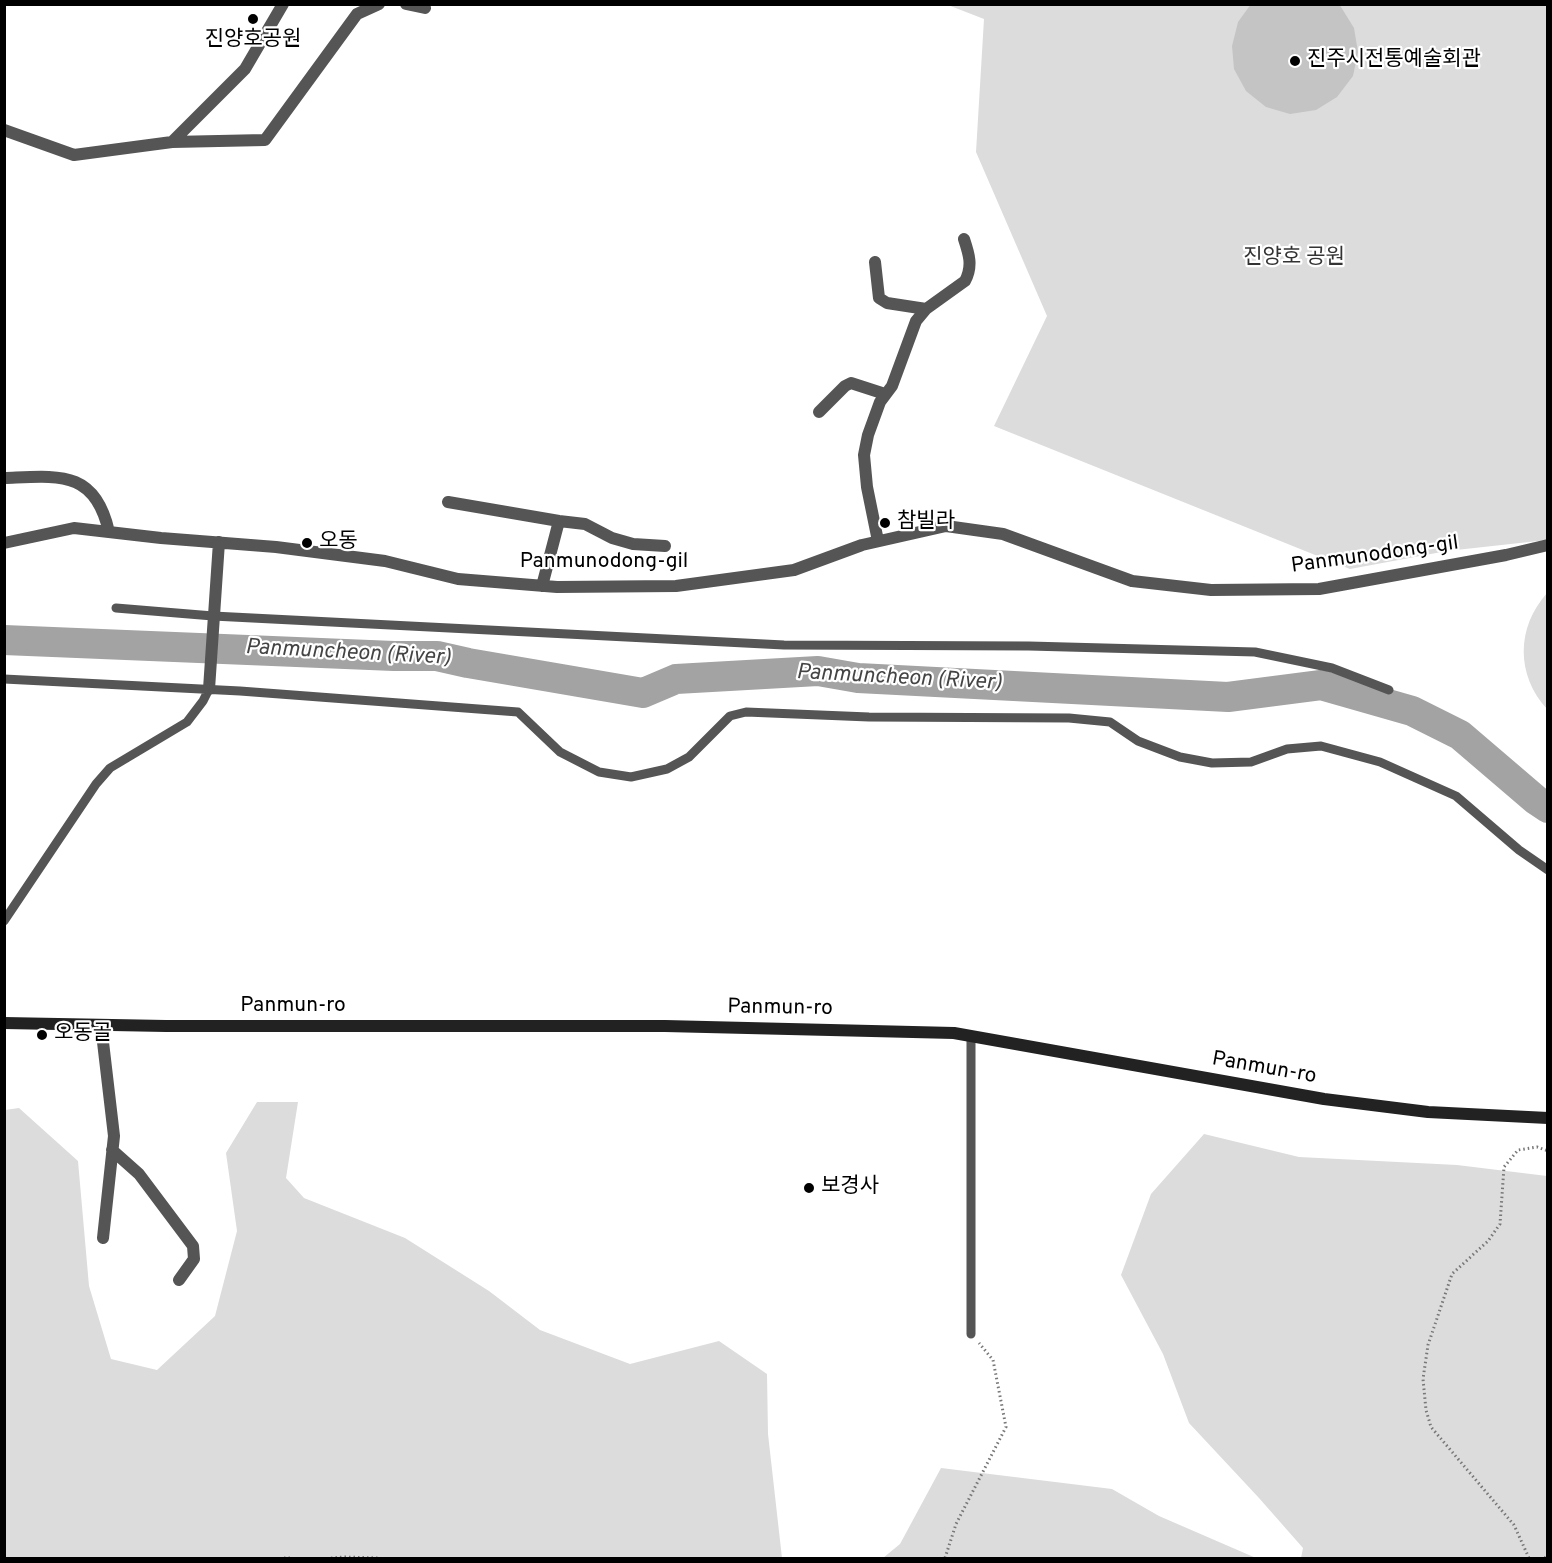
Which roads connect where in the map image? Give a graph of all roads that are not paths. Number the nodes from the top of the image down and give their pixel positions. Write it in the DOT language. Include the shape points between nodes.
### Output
graph roads {
  1 [pos="283,4"];
  2 [pos="379,4"];
  3 [pos="406,4"];
  4 [pos="425,8"];
  5 [pos="4,130"];
  6 [pos="172,142"];
  7 [pos="964,239"];
  8 [pos="875,262"];
  9 [pos="926,309"];
  10 [pos="885,394"];
  11 [pos="819,412"];
  12 [pos="4,478"];
  13 [pos="448,502"];
  14 [pos="559,521"];
  15 [pos="109,532"];
  16 [pos="878,541"];
  17 [pos="219,542"];
  18 [pos="4,543"];
  19 [pos="1548,545"];
  20 [pos="665,546"];
  21 [pos="542,586"];
  22 [pos="116,608"];
  23 [pos="213,615"];
  24 [pos="4,680"];
  25 [pos="209,689"];
  26 [pos="1389,690"];
  27 [pos="1548,870"];
  28 [pos="4,921"];
  29 [pos="4,1023"];
  30 [pos="101,1025"];
  31 [pos="971,1036"];
  32 [pos="1548,1118"];
  33 [pos="112,1150"];
  34 [pos="103,1238"];
  35 [pos="179,1280"];
  36 [pos="971,1334"];
  1 -- 6 [label="street" via="245,69"];
  2 -- 6 [label="street" via="357,14 265,140"];
  3 -- 4 [label="street"];
  5 -- 6 [label="street" via="74,155"];
  7 -- 9 [label="street" via="970,261 968,274"];
  8 -- 9 [label="street" via="879,298 887,303"];
  9 -- 10 [label="street" via="916,321 892,386"];
  10 -- 11 [label="street" via="851,383"];
  10 -- 16 [label="street" via="864,455"];
  12 -- 15 [label="street" via="79,482 93,493"];
  13 -- 14 [label="street"];
  14 -- 20 [label="street" via="585,524 633,544"];
  14 -- 21 [label="street"];
  15 -- 17 [label="street, Panmunodong-gil"];
  15 -- 18 [label="street, Panmunodong-gil" via="74,528"];
  16 -- 19 [label="street, Panmunodong-gil" via="946,526 1003,534 1132,581 1211,590 1319,589"];
  16 -- 21 [label="street, Panmunodong-gil" via="794,570 688,584"];
  17 -- 21 [label="street, Panmunodong-gil" via="385,561 458,579"];
  17 -- 23 [label="street"];
  22 -- 23 [label="lane"];
  23 -- 25 [label="street"];
  23 -- 26 [label="lane" via="784,645 1255,651 1332,668"];
  24 -- 25 [label="lane"];
  25 -- 27 [label="lane" via="518,712 560,752 599,772 630,777 667,769 689,757 730,716 746,712 1110,722 1138,741 1180,757 1212,763 1251,762 1287,749 1321,746 1380,762 1456,796"];
  25 -- 28 [label="lane" via="187,722 110,768 96,783"];
  29 -- 30 [label="street, Panmun-ro"];
  30 -- 31 [label="street, Panmun-ro" via="677,1026"];
  30 -- 33 [label="street" via="114,1136"];
  31 -- 32 [label="street, Panmun-ro" via="1324,1099 1428,1112"];
  31 -- 36 [label="lane"];
  33 -- 34 [label="street"];
  33 -- 35 [label="street" via="140,1174 193,1246 194,1259"];
}
